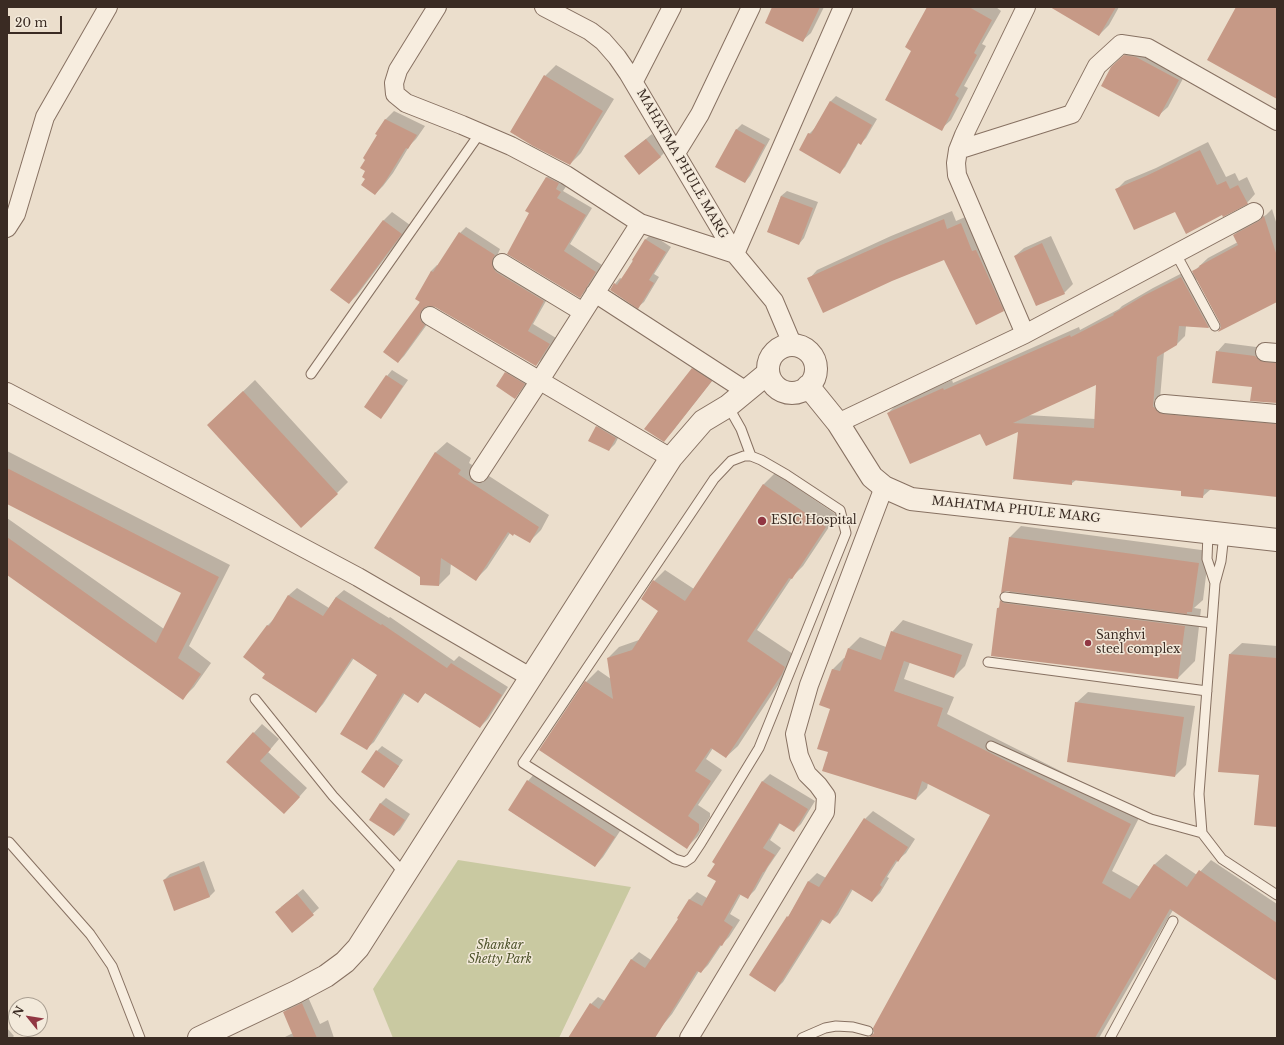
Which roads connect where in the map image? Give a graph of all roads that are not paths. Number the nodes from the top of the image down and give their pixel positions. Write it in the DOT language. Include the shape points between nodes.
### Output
graph roads {
  1 [pos="108,7"];
  2 [pos="436,7"];
  3 [pos="544,7"];
  4 [pos="672,7"];
  5 [pos="751,7"];
  6 [pos="843,7"];
  7 [pos="1026,7"];
  8 [pos="634,81"];
  9 [pos="1277,121"];
  10 [pos="480,133"];
  11 [pos="958,150"];
  12 [pos="676,153"];
  13 [pos="1254,212"];
  14 [pos="640,223"];
  15 [pos="7,228"];
  16 [pos="735,254"];
  17 [pos="1176,254"];
  18 [pos="502,263"];
  19 [pos="595,293"];
  20 [pos="583,312"];
  21 [pos="430,316"];
  22 [pos="1215,326"];
  23 [pos="1026,334"];
  24 [pos="793,346"];
  25 [pos="768,373"];
  26 [pos="311,374"];
  27 [pos="540,380"];
  28 [pos="808,386"];
  29 [pos="746,391"];
  30 [pos="7,392"];
  31 [pos="1164,404"];
  32 [pos="728,406"];
  33 [pos="1277,414"];
  34 [pos="838,422"];
  35 [pos="751,456"];
  36 [pos="671,458"];
  37 [pos="479,473"];
  38 [pos="884,487"];
  39 [pos="1216,533"];
  40 [pos="1277,540"];
  41 [pos="1215,582"];
  42 [pos="1005,597"];
  43 [pos="1212,623"];
  44 [pos="988,662"];
  45 [pos="530,677"];
  46 [pos="1207,692"];
  47 [pos="255,699"];
  48 [pos="992,746"];
  49 [pos="1202,833"];
  50 [pos="9,842"];
  51 [pos="404,875"];
  52 [pos="1277,895"];
  53 [pos="1173,921"];
  54 [pos="868,1031"];
  55 [pos="140,1038"];
  56 [pos="199,1038"];
  57 [pos="689,1038"];
  58 [pos="802,1038"];
  59 [pos="1110,1038"];
  1 -- 15 [label="street" via="45,117 16,214"];
  2 -- 10 [label="street" via="398,70 394,83 396,94 406,103"];
  3 -- 8 [label="street, MAHATMA PHULE MARG" via="590,31 603,41"];
  4 -- 8 [label="street"];
  5 -- 12 [label="street" via="700,114"];
  6 -- 16 [label="street"];
  7 -- 11 [label="street"];
  8 -- 12 [label="street, MAHATMA PHULE MARG"];
  9 -- 11 [label="street" via="1148,48 1121,44 1097,66 1072,114"];
  10 -- 14 [label="street" via="566,175"];
  10 -- 26 [label="lane"];
  11 -- 23 [label="street" via="957,175"];
  12 -- 16 [label="street, MAHATMA PHULE MARG"];
  13 -- 17 [label="street"];
  14 -- 16 [label="street"];
  14 -- 19 [label="street"];
  16 -- 24 [label="street, MAHATMA PHULE MARG" via="774,302"];
  17 -- 22 [label="lane"];
  17 -- 23 [label="street"];
  18 -- 20 [label="street"];
  19 -- 20 [label="street"];
  19 -- 29 [label="street"];
  20 -- 27 [label="street"];
  21 -- 27 [label="street"];
  23 -- 34 [label="street"];
  24 -- 25 [label="street" via="775,352 768,366"];
  24 -- 28 [label="street" via="804,349 814,361 814,376"];
  25 -- 28 [label="street" via="771,381 782,391 798,392"];
  25 -- 29 [label="street"];
  27 -- 36 [label="street"];
  27 -- 37 [label="street"];
  28 -- 34 [label="street, MAHATMA PHULE MARG"];
  29 -- 32 [label="street"];
  30 -- 45 [label="street" via="358,577"];
  31 -- 33 [label="street"];
  32 -- 35 [label="lane" via="742,429"];
  32 -- 36 [label="street" via="703,421"];
  34 -- 38 [label="street, MAHATMA PHULE MARG" via="872,477"];
  35 -- 35 [label="lane" via="731,461 714,479 523,763 685,862 691,858 759,748 846,533 840,510 787,475"];
  36 -- 45 [label="street"];
  38 -- 39 [label="street, MAHATMA PHULE MARG" via="911,499"];
  38 -- 57 [label="street" via="810,685 795,734 799,756 807,774 826,796 825,812"];
  39 -- 40 [label="street, MAHATMA PHULE MARG"];
  39 -- 41 [label="lane" via="1221,561"];
  39 -- 41 [label="lane" via="1207,559"];
  41 -- 43 [label="lane"];
  42 -- 43 [label="lane"];
  43 -- 46 [label="lane"];
  44 -- 46 [label="lane"];
  45 -- 51 [label="street"];
  46 -- 49 [label="lane" via="1199,794"];
  47 -- 51 [label="lane" via="332,796"];
  48 -- 49 [label="lane" via="1151,819"];
  49 -- 52 [label="lane" via="1222,859"];
  50 -- 55 [label="lane" via="90,934 112,966"];
  51 -- 56 [label="street" via="358,948 346,962 296,992"];
  53 -- 59 [label="lane"];
  54 -- 58 [label="lane" via="836,1026 824,1028"];
}
